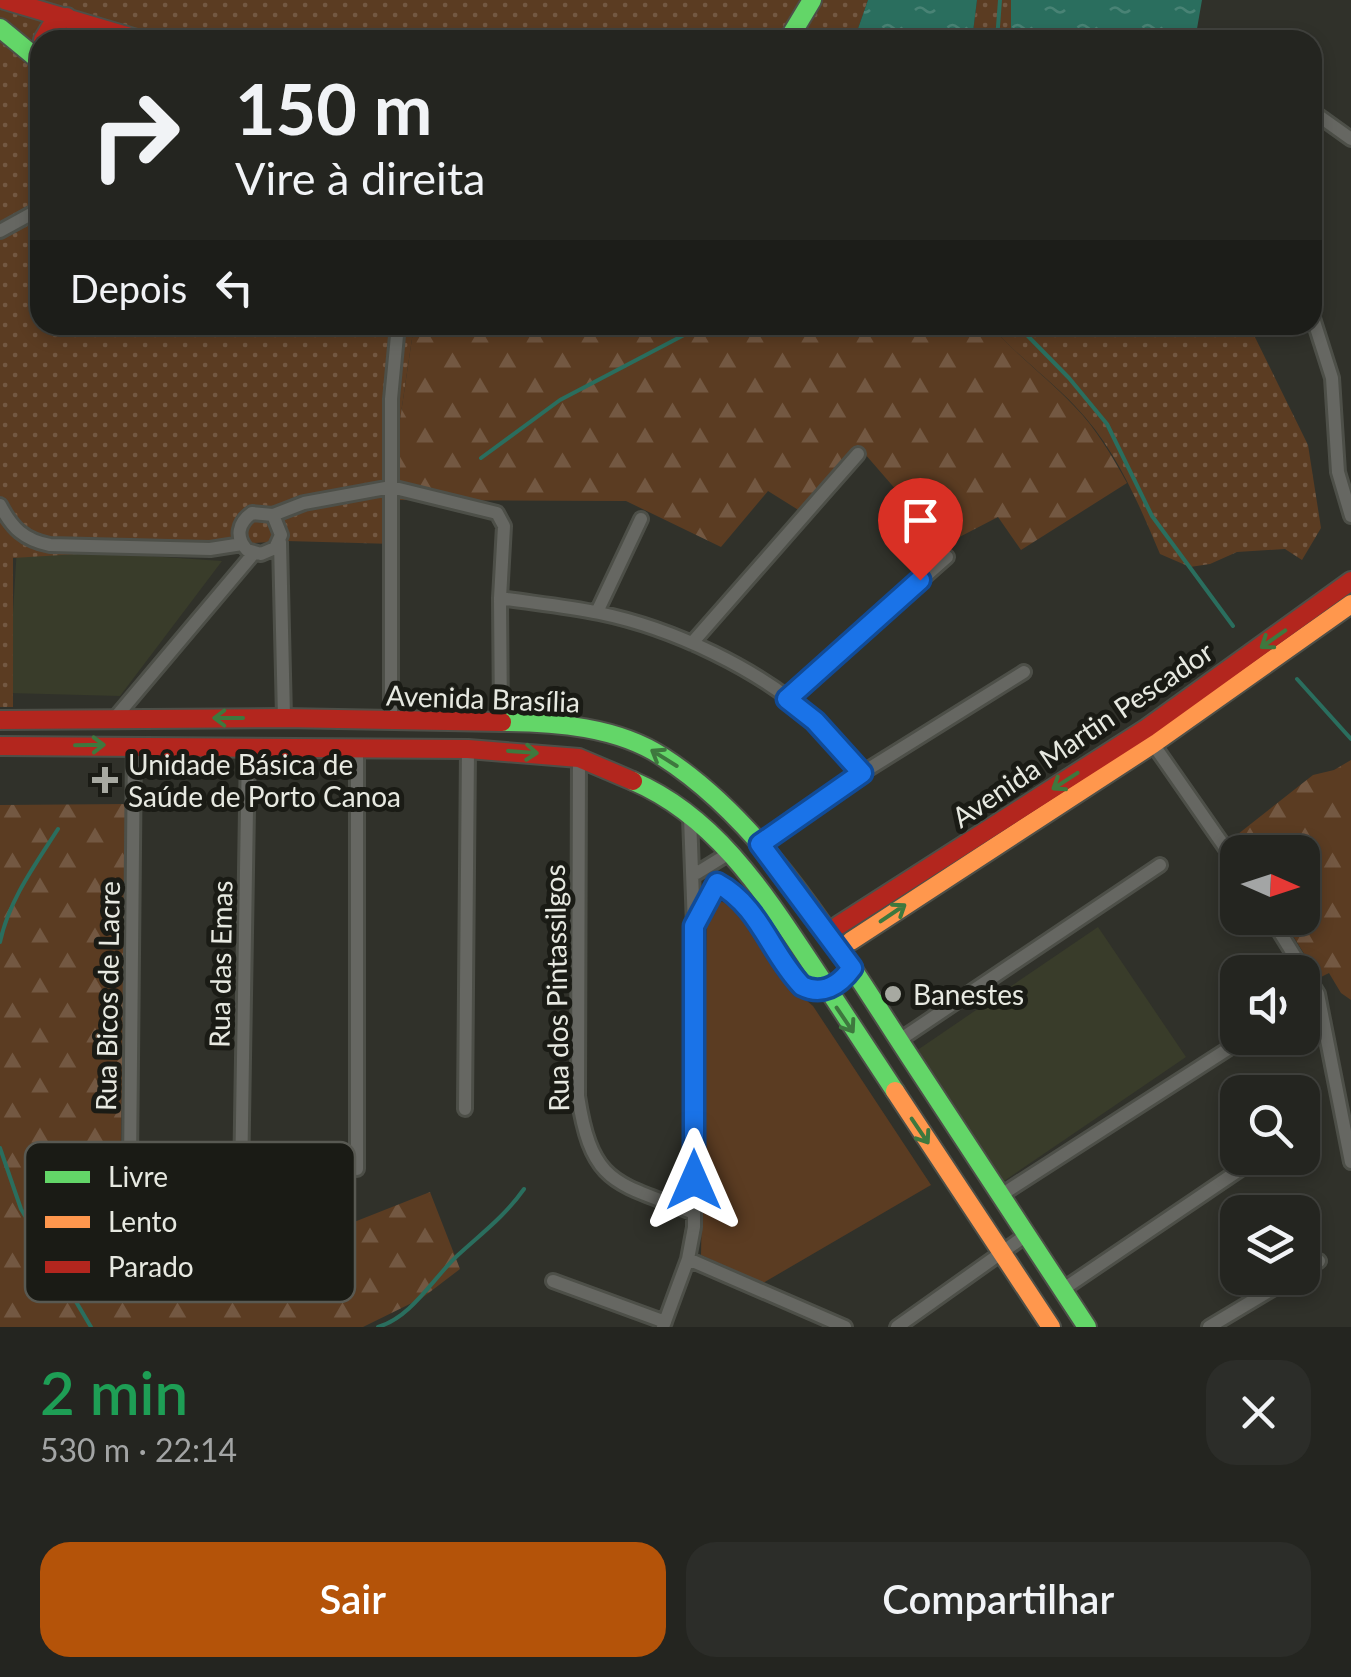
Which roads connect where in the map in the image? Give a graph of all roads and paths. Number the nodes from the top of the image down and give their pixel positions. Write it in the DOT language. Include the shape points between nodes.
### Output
graph roads {
  1 [pos="5,0"];
  2 [pos="812,0"];
  3 [pos="67,16"];
  4 [pos="0,28"];
  5 [pos="49,30"];
  6 [pos="110,30"];
  7 [pos="794,30"];
  8 [pos="30,51"];
  9 [pos="1322,118"];
  10 [pos="1351,139"];
  11 [pos="30,214"];
  12 [pos="0,231"];
  13 [pos="396,335"];
  14 [pos="1319,335"];
  15 [pos="858,454"];
  16 [pos="390,486"];
  17 [pos="0,504"];
  18 [pos="273,515"];
  19 [pos="1351,516"];
  20 [pos="641,518"];
  21 [pos="280,542"];
  22 [pos="248,549"];
  23 [pos="947,557"];
  24 [pos="1351,581"];
  25 [pos="500,598"];
  26 [pos="1351,604"];
  27 [pos="596,612"];
  28 [pos="692,643"];
  29 [pos="1024,672"];
  30 [pos="787,699"];
  31 [pos="114,718"];
  32 [pos="284,718"];
  33 [pos="326,719"];
  34 [pos="0,720"];
  35 [pos="391,721"];
  36 [pos="501,722"];
  37 [pos="1153,744"];
  38 [pos="134,745"];
  39 [pos="0,746"];
  40 [pos="248,746"];
  41 [pos="298,746"];
  42 [pos="357,748"];
  43 [pos="394,748"];
  44 [pos="468,749"];
  45 [pos="579,758"];
  46 [pos="862,773"];
  47 [pos="716,796"];
  48 [pos="690,816"];
  49 [pos="1220,840"];
  50 [pos="760,844"];
  51 [pos="731,852"];
  52 [pos="1160,866"];
  53 [pos="695,872"];
  54 [pos="717,883"];
  55 [pos="816,919"];
  56 [pos="839,925"];
  57 [pos="694,926"];
  58 [pos="1282,935"];
  59 [pos="852,941"];
  60 [pos="852,968"];
  61 [pos="825,990"];
  62 [pos="898,1040"];
  63 [pos="1220,1054"];
  64 [pos="465,1110"];
  65 [pos="130,1142"];
  66 [pos="242,1142"];
  67 [pos="1351,1162"];
  68 [pos="357,1169"];
  69 [pos="1232,1175"];
  70 [pos="1001,1195"];
  71 [pos="694,1213"];
  72 [pos="1025,1236"];
  73 [pos="1000,1252"];
  74 [pos="688,1259"];
  75 [pos="554,1281"];
  76 [pos="1062,1290"];
  77 [pos="1263,1295"];
  78 [pos="664,1324"];
  79 [pos="845,1327"];
  80 [pos="897,1327"];
  81 [pos="1052,1327"];
  82 [pos="1087,1327"];
  83 [pos="1209,1327"];
  1 -- 3 [label="street"];
  2 -- 7 [label="street"];
  3 -- 5 [label="street"];
  3 -- 6 [label="street"];
  4 -- 8 [label="street"];
  9 -- 10 [label="street"];
  11 -- 12 [label="street"];
  13 -- 16 [label="street"];
  14 -- 19 [label="street" via="1332,378 1338,472"];
  15 -- 28 [label="street"];
  16 -- 18 [label="street"];
  16 -- 25 [label="street" via="497,513 504,526"];
  16 -- 35 [label="street"];
  17 -- 22 [label="street" via="18,532 50,545"];
  18 -- 21 [label="street"];
  18 -- 22 [label="street" via="259,511 246,517 239,530"];
  20 -- 27 [label="street"];
  21 -- 22 [label="street" via="269,552"];
  21 -- 32 [label="street"];
  22 -- 31 [label="street"];
  23 -- 30 [label="street"];
  24 -- 56 [label="street, Avenida Martin Pescador, one-way" via="1147,728"];
  25 -- 27 [label="street"];
  25 -- 36 [label="street"];
  26 -- 37 [label="street, Avenida Martin Pescador"];
  27 -- 28 [label="street"];
  28 -- 30 [label="street"];
  29 -- 46 [label="street"];
  30 -- 46 [label="street"];
  32 -- 31 [label="street, Avenida Brasília, one-way"];
  31 -- 34 [label="street, Avenida Brasília"];
  32 -- 33 [label="street, Avenida Brasília"];
  33 -- 35 [label="street, Avenida Brasília"];
  33 -- 41 [label="street" via="318,734"];
  35 -- 36 [label="street, Avenida Brasília"];
  35 -- 43 [label="street"];
  47 -- 36 [label="street, Avenida Brasília, one-way" via="622,736"];
  37 -- 49 [label="street"];
  59 -- 37 [label="street, Avenida Martin Pescador, one-way"];
  39 -- 38 [label="street, Avenida Brasília, one-way"];
  38 -- 40 [label="street, Avenida Brasília"];
  38 -- 65 [label="street, Rua Bicos de Lacre"];
  40 -- 41 [label="street, Avenida Brasília"];
  40 -- 66 [label="street, Rua das Emas"];
  41 -- 42 [label="street, Avenida Brasília"];
  42 -- 43 [label="street, Avenida Brasília"];
  42 -- 68 [label="street"];
  43 -- 44 [label="street, Avenida Brasília"];
  44 -- 45 [label="street, Avenida Brasília, one-way"];
  44 -- 64 [label="street"];
  45 -- 48 [label="street, Avenida Brasília" via="649,788"];
  45 -- 71 [label="street, Rua dos Pintassilgos" via="578,1096 586,1137 614,1180"];
  46 -- 50 [label="street"];
  47 -- 48 [label="street"];
  47 -- 50 [label="street, Avenida Brasília"];
  48 -- 51 [label="street, Avenida Brasília"];
  48 -- 53 [label="street"];
  50 -- 55 [label="street, Avenida Brasília"];
  51 -- 53 [label="street"];
  51 -- 61 [label="street, Avenida Brasília"];
  52 -- 62 [label="street"];
  53 -- 54 [label="street"];
  53 -- 57 [label="street"];
  54 -- 57 [label="street"];
  54 -- 61 [label="street" via="754,916 802,986"];
  55 -- 56 [label="street"];
  55 -- 60 [label="street, Avenida Brasília"];
  56 -- 59 [label="street"];
  57 -- 71 [label="street"];
  58 -- 67 [label="street" via="1318,994"];
  59 -- 60 [label="street"];
  60 -- 61 [label="street"];
  60 -- 62 [label="street, Avenida Brasília"];
  61 -- 73 [label="street, Avenida Brasília, one-way"];
  62 -- 70 [label="street, Avenida Brasília"];
  63 -- 70 [label="street"];
  69 -- 76 [label="street"];
  70 -- 72 [label="street, Avenida Brasília"];
  71 -- 74 [label="street"];
  72 -- 73 [label="street"];
  72 -- 76 [label="street, Avenida Brasília"];
  73 -- 80 [label="street"];
  73 -- 81 [label="street, Avenida Brasília"];
  74 -- 78 [label="street"];
  74 -- 79 [label="street"];
  75 -- 78 [label="street"];
  76 -- 82 [label="street, Avenida Brasília"];
  77 -- 83 [label="street"];
}
